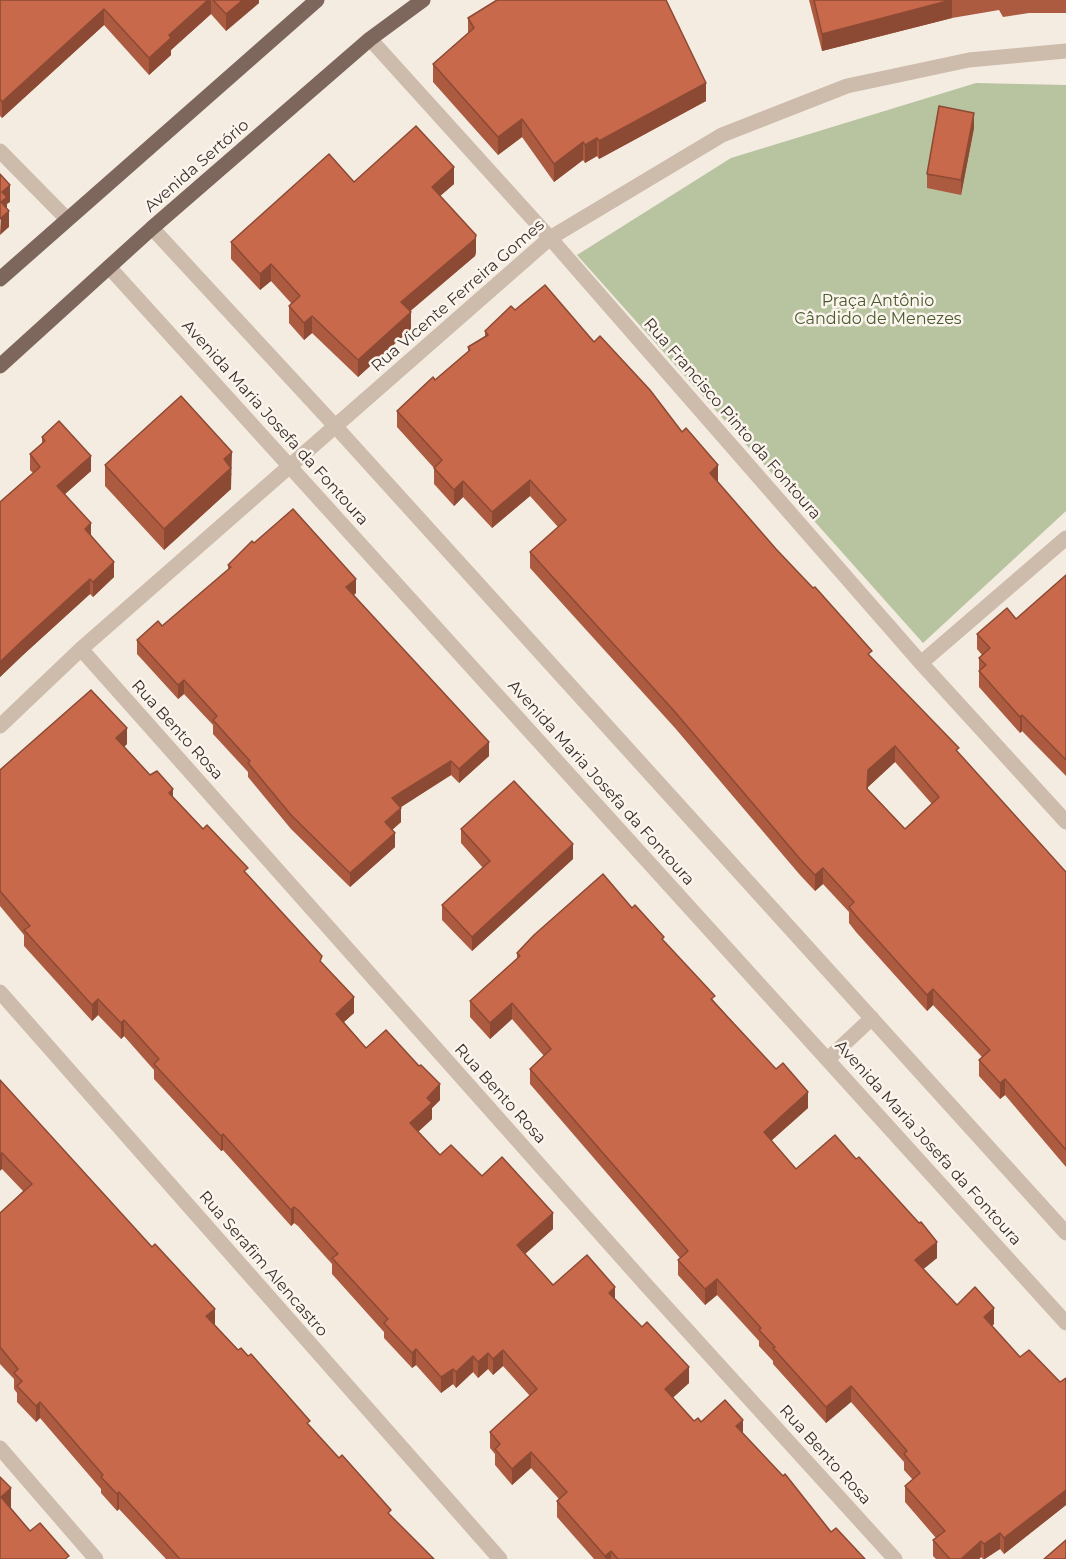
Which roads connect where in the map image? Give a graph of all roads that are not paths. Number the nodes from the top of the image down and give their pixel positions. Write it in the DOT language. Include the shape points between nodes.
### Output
graph roads {
  1 [pos="317,0"];
  2 [pos="423,0"];
  3 [pos="370,39"];
  4 [pos="1066,51"];
  5 [pos="0,152"];
  6 [pos="67,219"];
  7 [pos="152,228"];
  8 [pos="550,238"];
  9 [pos="109,267"];
  10 [pos="0,279"];
  11 [pos="0,366"];
  12 [pos="336,427"];
  13 [pos="290,466"];
  14 [pos="1066,538"];
  15 [pos="81,649"];
  16 [pos="921,663"];
  17 [pos="0,726"];
  18 [pos="1066,822"];
  19 [pos="0,992"];
  20 [pos="872,1018"];
  21 [pos="828,1059"];
  22 [pos="1066,1233"];
  23 [pos="1066,1323"];
  24 [pos="0,1448"];
  25 [pos="96,1559"];
  26 [pos="500,1559"];
  27 [pos="895,1559"];
  1 -- 6 [label="main road"];
  2 -- 3 [label="main road, Avenida Sertório"];
  3 -- 7 [label="main road, Avenida Sertório"];
  3 -- 8 [label="street, Rua Francisco Pinto da Fontoura"];
  4 -- 8 [label="street, Rua Vicente Ferreira Gomes" via="969,60 847,86 722,135"];
  5 -- 6 [label="street"];
  6 -- 10 [label="main road"];
  7 -- 9 [label="main road, Avenida Sertório"];
  7 -- 12 [label="street"];
  8 -- 12 [label="street, Rua Vicente Ferreira Gomes"];
  8 -- 16 [label="street, Rua Francisco Pinto da Fontoura"];
  9 -- 11 [label="main road, Avenida Sertório"];
  9 -- 13 [label="street, Avenida Maria Josefa da Fontoura"];
  12 -- 13 [label="street, Rua Vicente Ferreira Gomes"];
  12 -- 20 [label="street"];
  13 -- 15 [label="street, Rua Vicente Ferreira Gomes"];
  13 -- 21 [label="street, Avenida Maria Josefa da Fontoura"];
  14 -- 16 [label="street"];
  15 -- 17 [label="street, Rua Vicente Ferreira Gomes"];
  15 -- 27 [label="street, Rua Bento Rosa"];
  16 -- 18 [label="street, Rua Francisco Pinto da Fontoura"];
  19 -- 26 [label="street, Rua Serafim Alencastro"];
  20 -- 21 [label="street"];
  20 -- 22 [label="street"];
  21 -- 23 [label="street, Avenida Maria Josefa da Fontoura"];
  24 -- 25 [label="street"];
}
